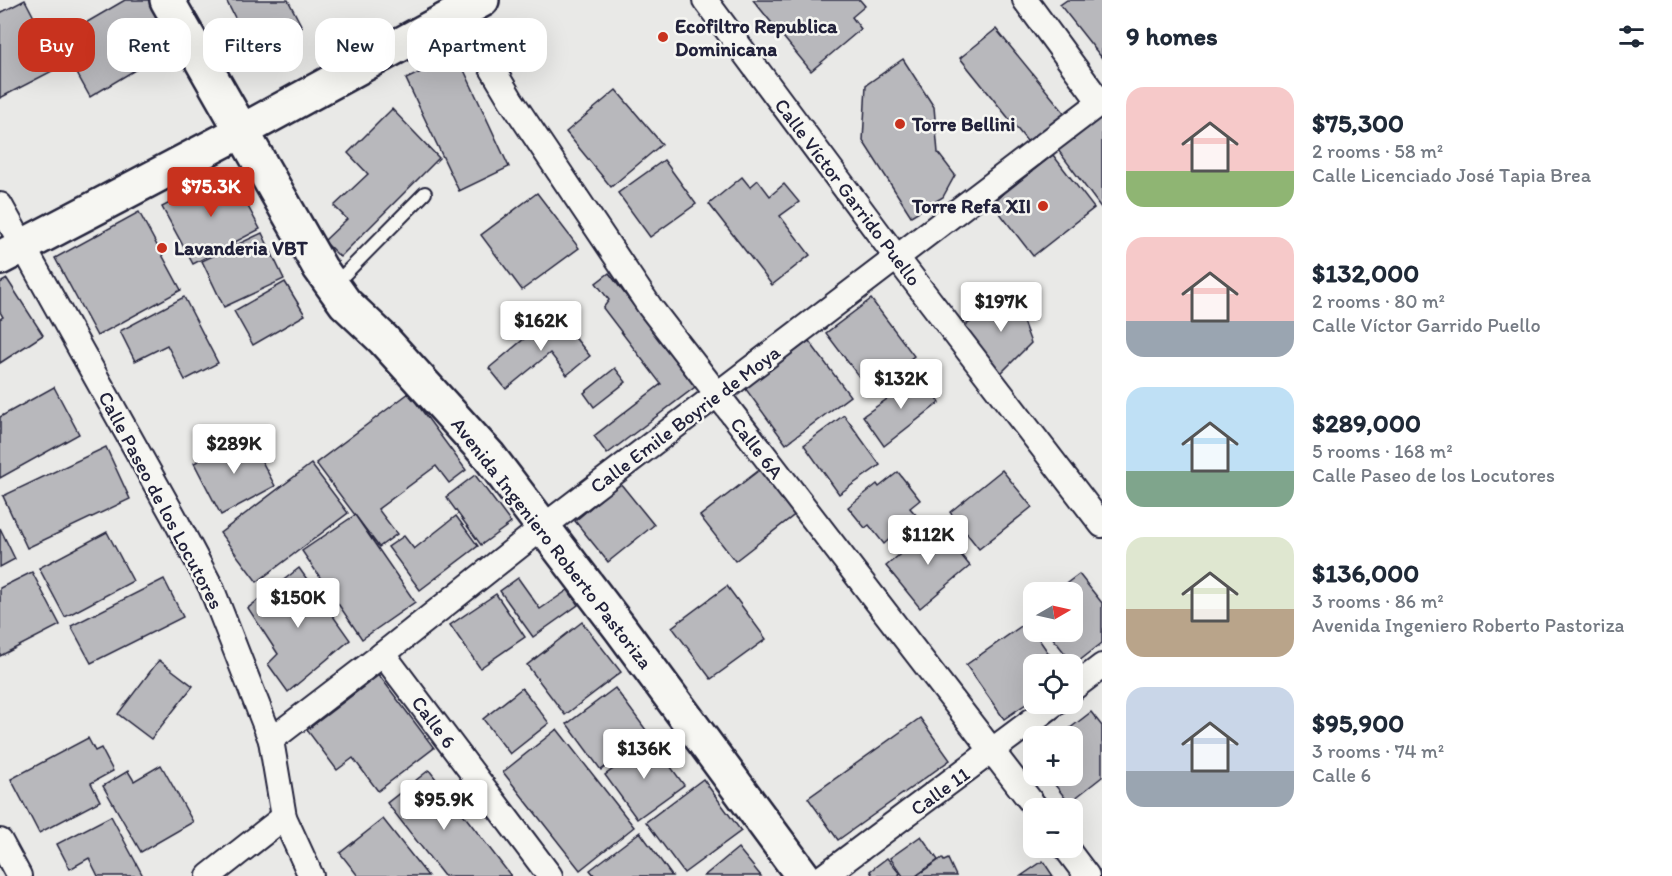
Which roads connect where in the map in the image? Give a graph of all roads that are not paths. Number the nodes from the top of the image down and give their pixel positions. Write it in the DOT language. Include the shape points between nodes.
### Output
graph roads {
  1 [pos="167,0"];
  2 [pos="705,0"];
  3 [pos="1025,0"];
  4 [pos="470,6"];
  5 [pos="1101,103"];
  6 [pos="243,131"];
  7 [pos="425,193"];
  8 [pos="0,205"];
  9 [pos="11,252"];
  10 [pos="897,258"];
  11 [pos="333,286"];
  12 [pos="717,396"];
  13 [pos="1102,525"];
  14 [pos="543,527"];
  15 [pos="383,654"];
  16 [pos="1102,666"];
  17 [pos="1083,681"];
  18 [pos="1041,714"];
  19 [pos="271,740"];
  20 [pos="993,751"];
  21 [pos="1028,798"];
  22 [pos="284,817"];
  23 [pos="0,841"];
  24 [pos="1074,858"];
  25 [pos="19,876"];
  26 [pos="209,876"];
  27 [pos="310,876"];
  28 [pos="550,876"];
  29 [pos="803,876"];
  30 [pos="824,876"];
  31 [pos="1087,876"];
  1 -- 6 [label="street, Avenida Ingeniero Roberto Pastoriza"];
  2 -- 10 [label="street, Calle Víctor Garrido Puello"];
  3 -- 5 [label="street"];
  4 -- 6 [label="street"];
  4 -- 12 [label="street, Calle 6A" via="511,100 637,288"];
  5 -- 10 [label="street, Calle Emile Boyrie de Moya"];
  6 -- 9 [label="street"];
  6 -- 11 [label="street, Avenida Ingeniero Roberto Pastoriza"];
  7 -- 11 [label="lane"];
  8 -- 9 [label="street, Calle Paseo de los Locutores"];
  9 -- 19 [label="street, Calle Paseo de los Locutores" via="107,395 211,587"];
  10 -- 12 [label="street, Calle Emile Boyrie de Moya"];
  10 -- 13 [label="street, Calle Víctor Garrido Puello"];
  11 -- 14 [label="street, Avenida Ingeniero Roberto Pastoriza" via="489,456"];
  12 -- 14 [label="street, Calle Emile Boyrie de Moya"];
  12 -- 20 [label="street, Calle 6A"];
  14 -- 15 [label="street, Calle Emile Boyrie de Moya"];
  14 -- 29 [label="street, Avenida Ingeniero Roberto Pastoriza"];
  15 -- 19 [label="street, Calle Emile Boyrie de Moya"];
  15 -- 28 [label="street, Calle 6"];
  16 -- 17 [label="street"];
  18 -- 20 [label="street, Calle 11"];
  19 -- 22 [label="street, Calle Paseo de los Locutores"];
  20 -- 21 [label="street, Calle 6A"];
  20 -- 30 [label="street, Calle 11"];
  22 -- 26 [label="street"];
  22 -- 27 [label="street, Calle Paseo de los Locutores"];
  23 -- 25 [label="street"];
  24 -- 31 [label="street"];
}
